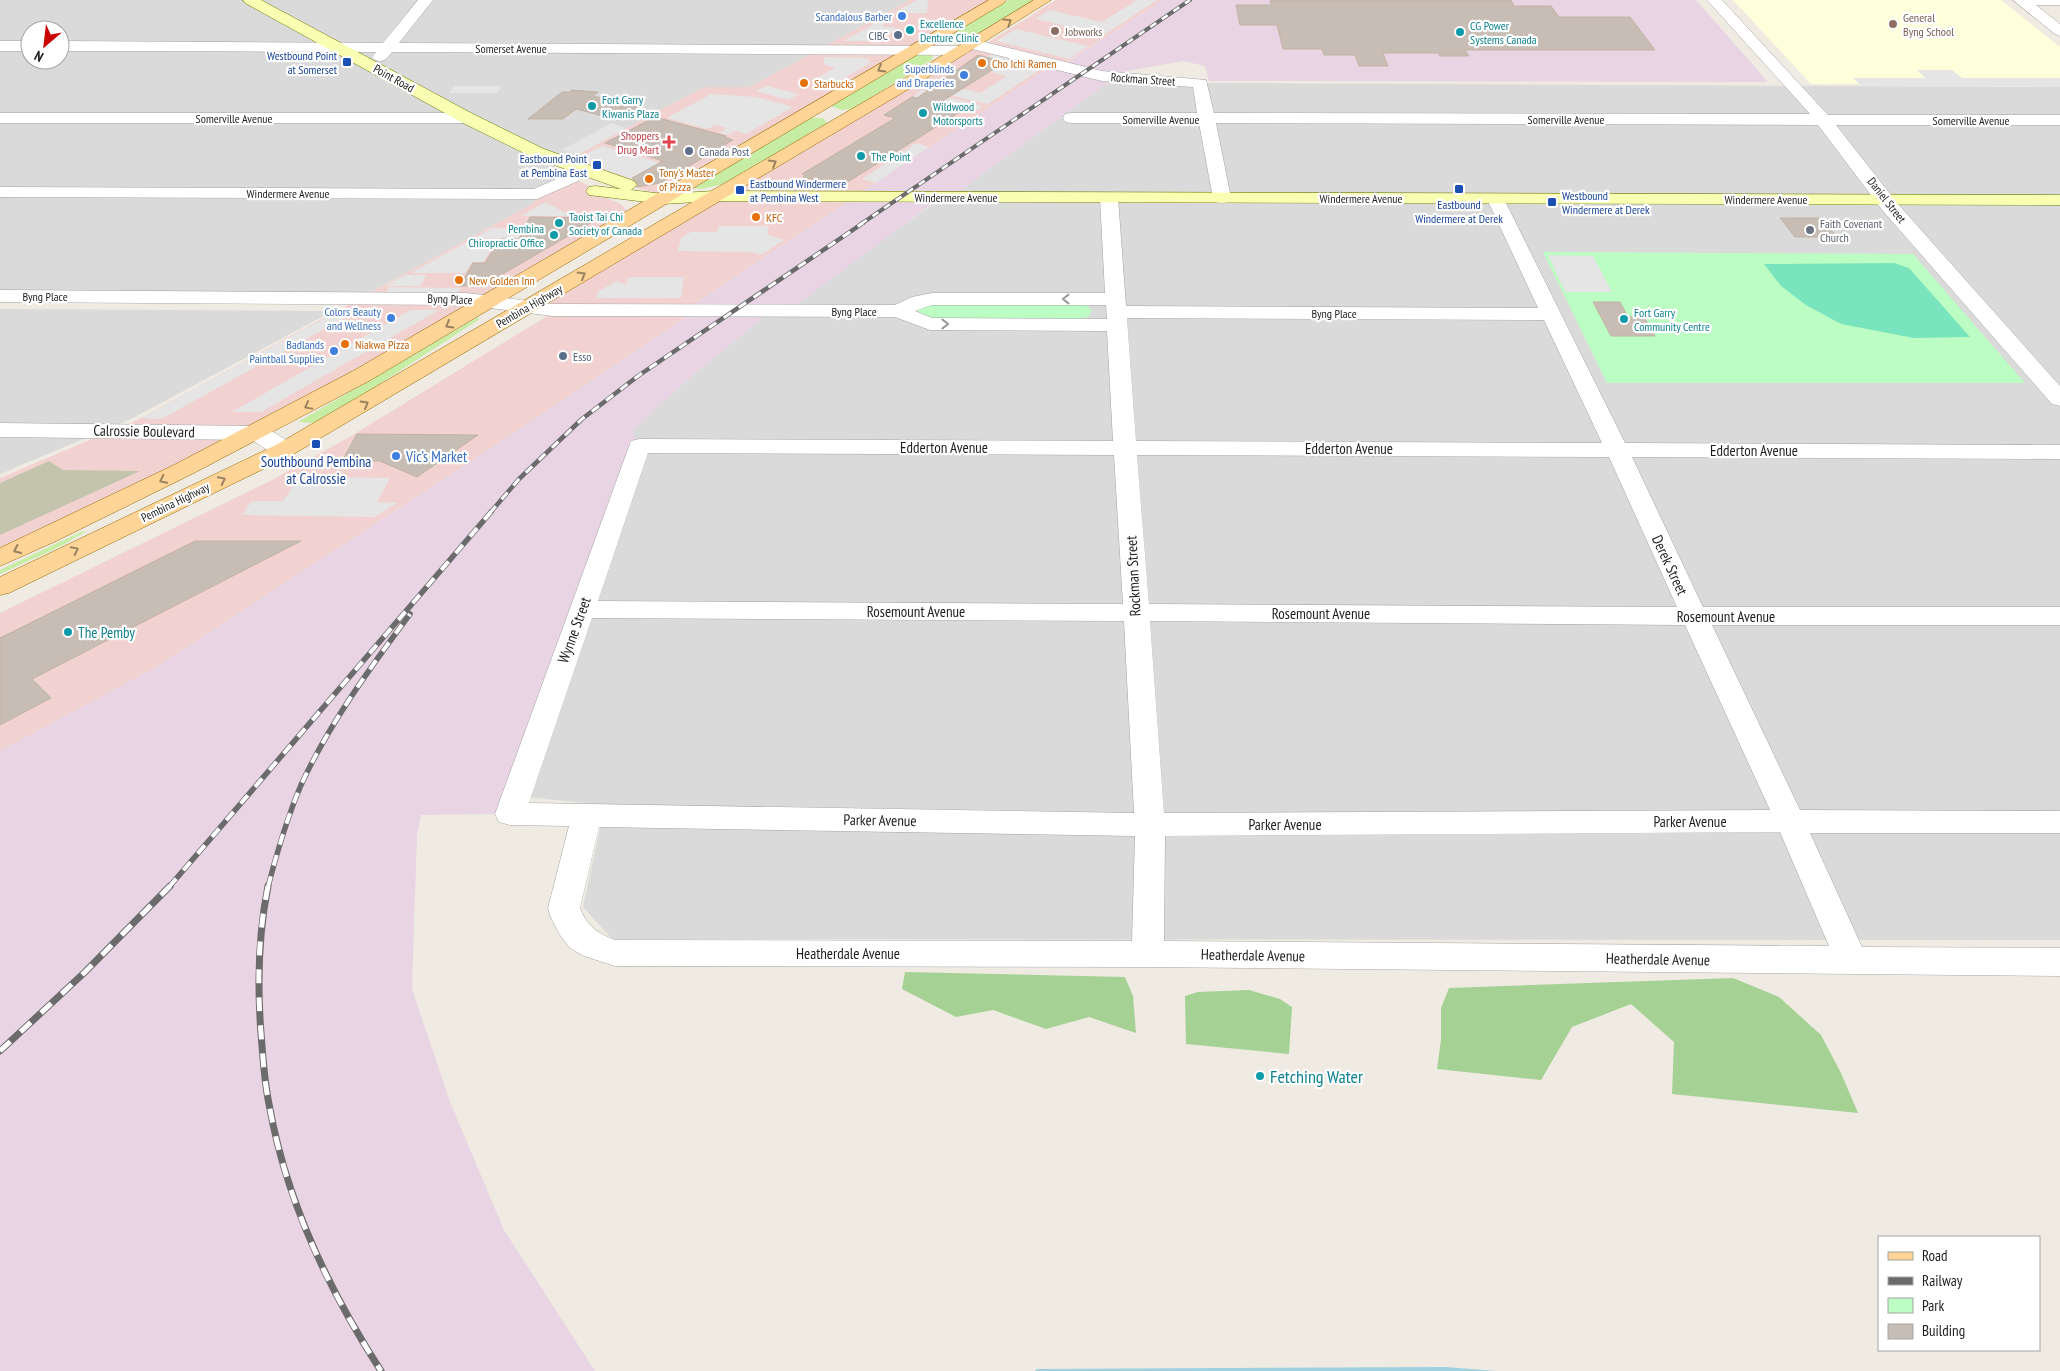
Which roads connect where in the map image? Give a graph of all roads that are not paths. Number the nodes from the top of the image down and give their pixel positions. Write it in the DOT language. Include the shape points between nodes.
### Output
graph roads {
  1 [pos="250,0"];
  2 [pos="426,0"];
  3 [pos="999,0"];
  4 [pos="1044,0"];
  5 [pos="1714,0"];
  6 [pos="2020,1"];
  7 [pos="2060,2"];
  8 [pos="2060,32"];
  9 [pos="0,46"];
  10 [pos="20,46"];
  11 [pos="70,46"];
  12 [pos="336,46"];
  13 [pos="388,47"];
  14 [pos="967,47"];
  15 [pos="915,49"];
  16 [pos="373,66"];
  17 [pos="0,118"];
  18 [pos="467,118"];
  19 [pos="1071,118"];
  20 [pos="1208,119"];
  21 [pos="1823,120"];
  22 [pos="2060,120"];
  23 [pos="538,153"];
  24 [pos="572,177"];
  25 [pos="599,183"];
  26 [pos="0,192"];
  27 [pos="715,196"];
  28 [pos="1108,198"];
  29 [pos="1222,198"];
  30 [pos="663,199"];
  31 [pos="1496,199"];
  32 [pos="1885,200"];
  33 [pos="2060,200"];
  34 [pos="617,227"];
  35 [pos="645,237"];
  36 [pos="0,296"];
  37 [pos="491,300"];
  38 [pos="525,308"];
  39 [pos="1116,312"];
  40 [pos="1552,314"];
  41 [pos="2060,399"];
  42 [pos="0,430"];
  43 [pos="257,433"];
  44 [pos="638,446"];
  45 [pos="1126,448"];
  46 [pos="284,450"];
  47 [pos="1617,450"];
  48 [pos="2060,452"];
  49 [pos="0,558"];
  50 [pos="0,586"];
  51 [pos="582,609"];
  52 [pos="1136,612"];
  53 [pos="1693,616"];
  54 [pos="2060,616"];
  55 [pos="510,814"];
  56 [pos="587,815"];
  57 [pos="1790,820"];
  58 [pos="2060,822"];
  59 [pos="1150,825"];
  60 [pos="1148,954"];
  61 [pos="1852,961"];
  62 [pos="2060,962"];
  1 -- 12 [label="street, Point Road"];
  2 -- 13 [label="street"];
  3 -- 15 [label="main road, Pembina Highway"];
  14 -- 4 [label="main road, Pembina Highway, one-way"];
  5 -- 21 [label="street, Daniel Street"];
  6 -- 7 [label="street"];
  6 -- 8 [label="street"];
  9 -- 10 [label="street"];
  11 -- 12 [label="street, Somerset Avenue"];
  12 -- 13 [label="street, Somerset Avenue"];
  12 -- 16 [label="street, Point Road"];
  13 -- 15 [label="street, Somerset Avenue"];
  13 -- 16 [label="street"];
  14 -- 15 [label="street, Somerset Avenue"];
  14 -- 20 [label="street, Rockman Street" via="1102,76 1200,83"];
  27 -- 14 [label="main road, Pembina Highway, one-way"];
  15 -- 30 [label="main road, Pembina Highway, one-way"];
  16 -- 18 [label="street, Point Road"];
  17 -- 18 [label="street, Somerville Avenue"];
  18 -- 23 [label="street, Point Road"];
  19 -- 20 [label="street, Somerville Avenue"];
  20 -- 21 [label="street, Somerville Avenue"];
  20 -- 29 [label="street, Rockman Street"];
  21 -- 22 [label="street, Somerville Avenue"];
  21 -- 32 [label="street, Daniel Street"];
  23 -- 24 [label="street, Point Road"];
  23 -- 25 [label="street, Point Road"];
  24 -- 25 [label="street" via="588,175"];
  24 -- 26 [label="street, Windermere Avenue" via="537,194"];
  25 -- 30 [label="street, Point Road"];
  25 -- 34 [label="street" via="617,211"];
  27 -- 28 [label="street, Windermere Avenue"];
  27 -- 30 [label="street, Windermere Avenue"];
  27 -- 35 [label="main road, Pembina Highway"];
  28 -- 29 [label="street, Windermere Avenue"];
  28 -- 39 [label="street, Rockman Street"];
  29 -- 31 [label="street, Windermere Avenue"];
  30 -- 34 [label="main road, Pembina Highway"];
  30 -- 35 [label="main road" via="659,214"];
  31 -- 32 [label="street, Windermere Avenue"];
  31 -- 40 [label="street, Derek Street"];
  32 -- 33 [label="street, Windermere Avenue"];
  32 -- 41 [label="street, Daniel Street"];
  34 -- 37 [label="main road, Pembina Highway"];
  38 -- 35 [label="main road, Pembina Highway, one-way"];
  36 -- 37 [label="street, Byng Place"];
  37 -- 38 [label="street, Byng Place"];
  37 -- 43 [label="main road, Pembina Highway, one-way"];
  38 -- 39 [label="street, Byng Place" via="899,311 930,324"];
  46 -- 38 [label="main road, Pembina Highway, one-way"];
  39 -- 40 [label="street, Byng Place"];
  39 -- 45 [label="street, Rockman Street"];
  40 -- 47 [label="street, Derek Street"];
  42 -- 43 [label="street, Calrossie Boulevard"];
  43 -- 46 [label="street"];
  43 -- 49 [label="main road, Pembina Highway, one-way"];
  44 -- 45 [label="street, Edderton Avenue"];
  44 -- 51 [label="street, Wynne Street"];
  45 -- 47 [label="street, Edderton Avenue"];
  45 -- 52 [label="street, Rockman Street"];
  50 -- 46 [label="main road, Pembina Highway, one-way"];
  47 -- 48 [label="street, Edderton Avenue"];
  47 -- 53 [label="street, Derek Street"];
  51 -- 52 [label="street, Rosemount Avenue"];
  51 -- 55 [label="street, Wynne Street"];
  52 -- 53 [label="street, Rosemount Avenue"];
  52 -- 59 [label="street, Rockman Street"];
  53 -- 54 [label="street, Rosemount Avenue"];
  53 -- 57 [label="street, Derek Street"];
  55 -- 56 [label="street, Parker Avenue"];
  56 -- 59 [label="street, Parker Avenue"];
  56 -- 60 [label="street, Heatherdale Avenue" via="564,908 568,922 583,940 615,953"];
  57 -- 58 [label="street, Parker Avenue"];
  57 -- 59 [label="street, Parker Avenue"];
  57 -- 61 [label="street, Derek Street"];
  59 -- 60 [label="street, Rockman Street"];
  60 -- 61 [label="street, Heatherdale Avenue"];
  61 -- 62 [label="street, Heatherdale Avenue"];
}
